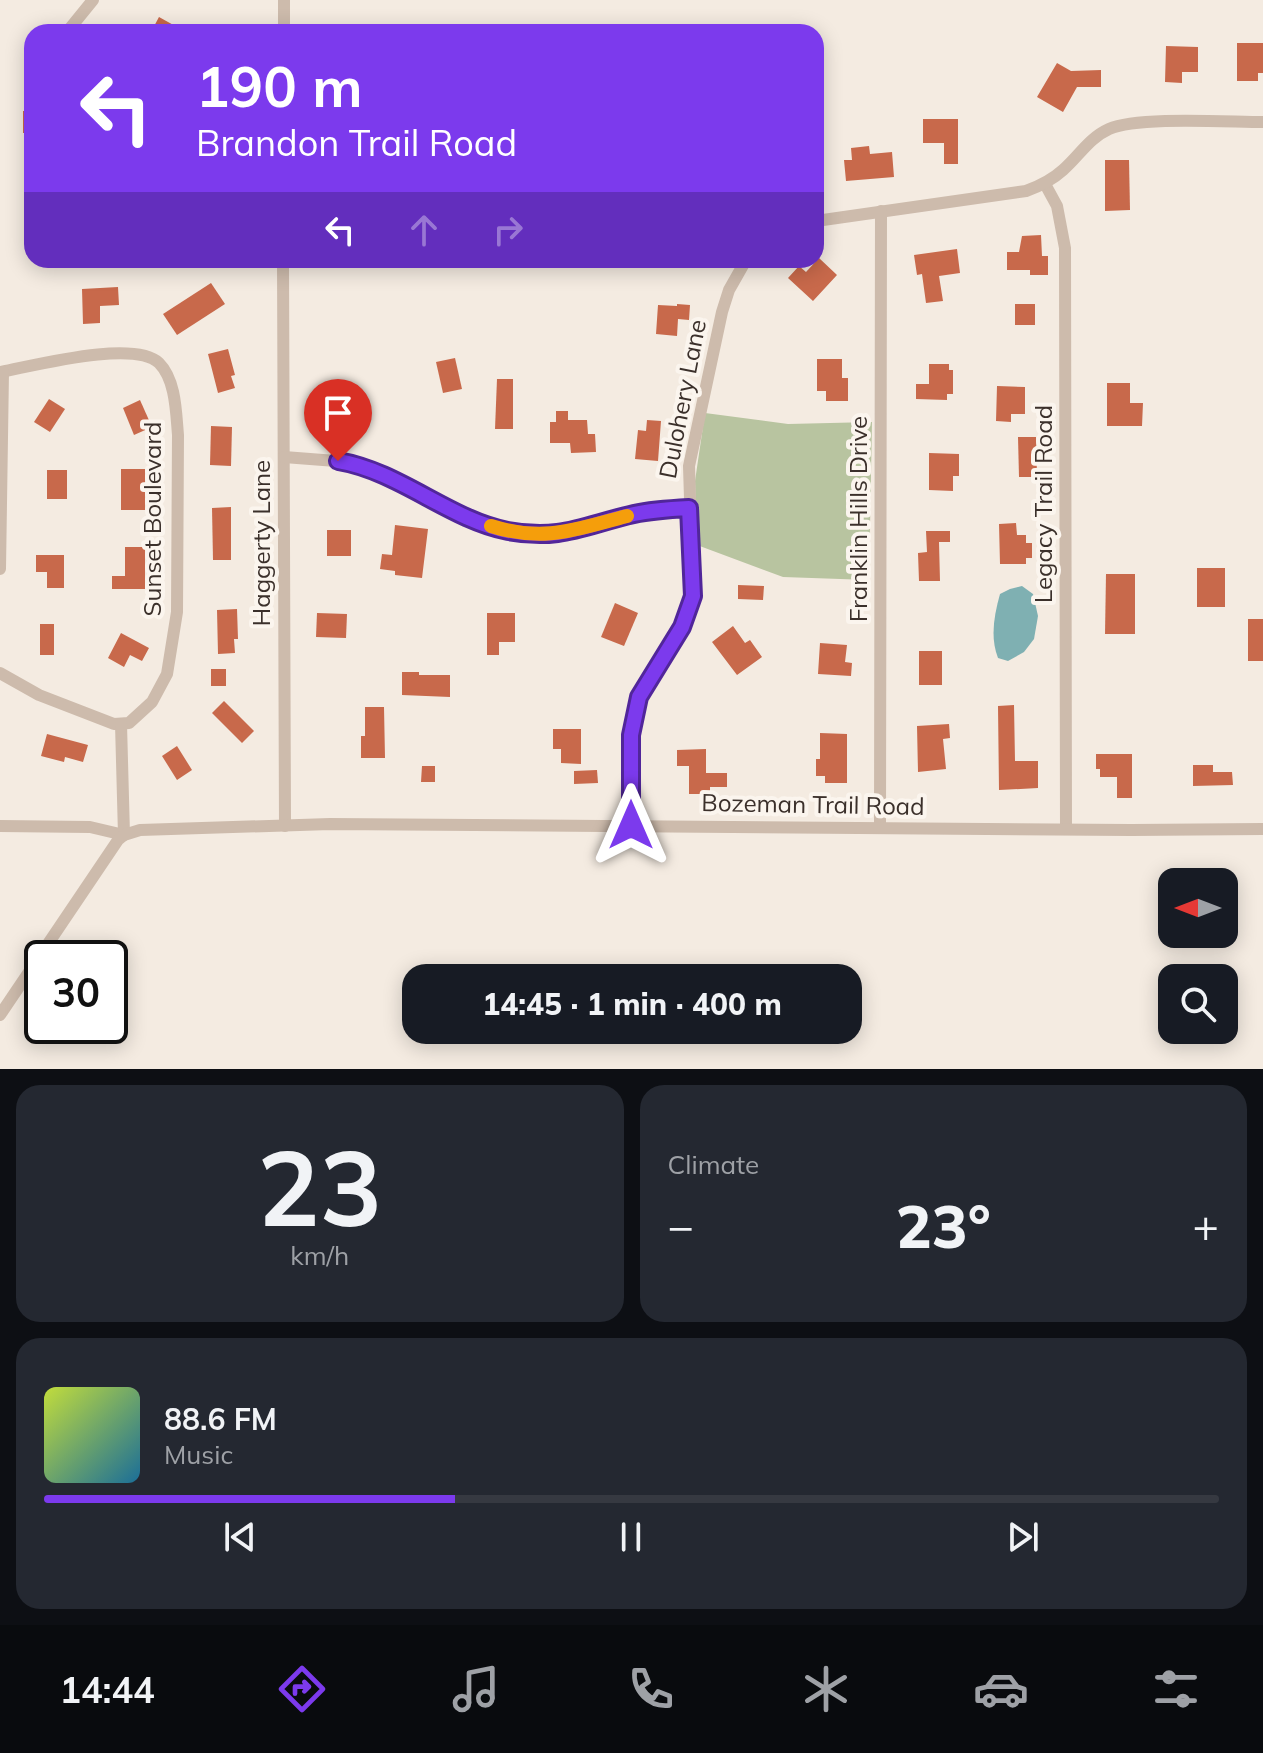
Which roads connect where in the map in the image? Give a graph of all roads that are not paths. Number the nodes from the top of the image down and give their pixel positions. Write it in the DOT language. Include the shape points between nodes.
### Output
graph roads {
  1 [pos="93,0"];
  2 [pos="284,0"];
  3 [pos="74,24"];
  4 [pos="284,24"];
  5 [pos="1263,122"];
  6 [pos="1045,184"];
  7 [pos="881,211"];
  8 [pos="824,220"];
  9 [pos="283,268"];
  10 [pos="741,268"];
  11 [pos="2,372"];
  12 [pos="284,457"];
  13 [pos="689,508"];
  14 [pos="0,569"];
  15 [pos="0,673"];
  16 [pos="121,724"];
  17 [pos="631,825"];
  18 [pos="0,826"];
  19 [pos="285,826"];
  20 [pos="880,828"];
  21 [pos="1066,829"];
  22 [pos="1263,829"];
  23 [pos="124,835"];
  24 [pos="0,1015"];
  1 -- 3 [label="street"];
  2 -- 4 [label="street"];
  5 -- 6 [label="street" via="1110,128"];
  6 -- 7 [label="street"];
  6 -- 21 [label="street, Legacy Trail Road" via="1057,206 1066,260"];
  7 -- 8 [label="street"];
  7 -- 20 [label="street, Franklin Hills Drive"];
  9 -- 12 [label="street, Haggerty Lane"];
  10 -- 13 [label="street, Dulohery Lane" via="722,312 695,431"];
  11 -- 14 [label="street"];
  11 -- 16 [label="street, Sunset Boulevard" via="121,352 157,362 172,388 178,435 173,649 152,702 138,717"];
  12 -- 13 [label="street" via="349,462 490,526 528,534 575,531 635,514"];
  12 -- 19 [label="street, Haggerty Lane"];
  13 -- 17 [label="street, Dulohery Lane" via="693,596 682,627 639,697 631,735"];
  15 -- 16 [label="street" via="55,702"];
  16 -- 23 [label="street"];
  17 -- 19 [label="street, Bozeman Trail Road"];
  17 -- 20 [label="street, Bozeman Trail Road"];
  18 -- 23 [label="street, Bozeman Trail Road" via="90,827"];
  19 -- 23 [label="street, Bozeman Trail Road" via="140,830"];
  20 -- 21 [label="street, Bozeman Trail Road"];
  21 -- 22 [label="street, Bozeman Trail Road"];
  23 -- 24 [label="street"];
}
